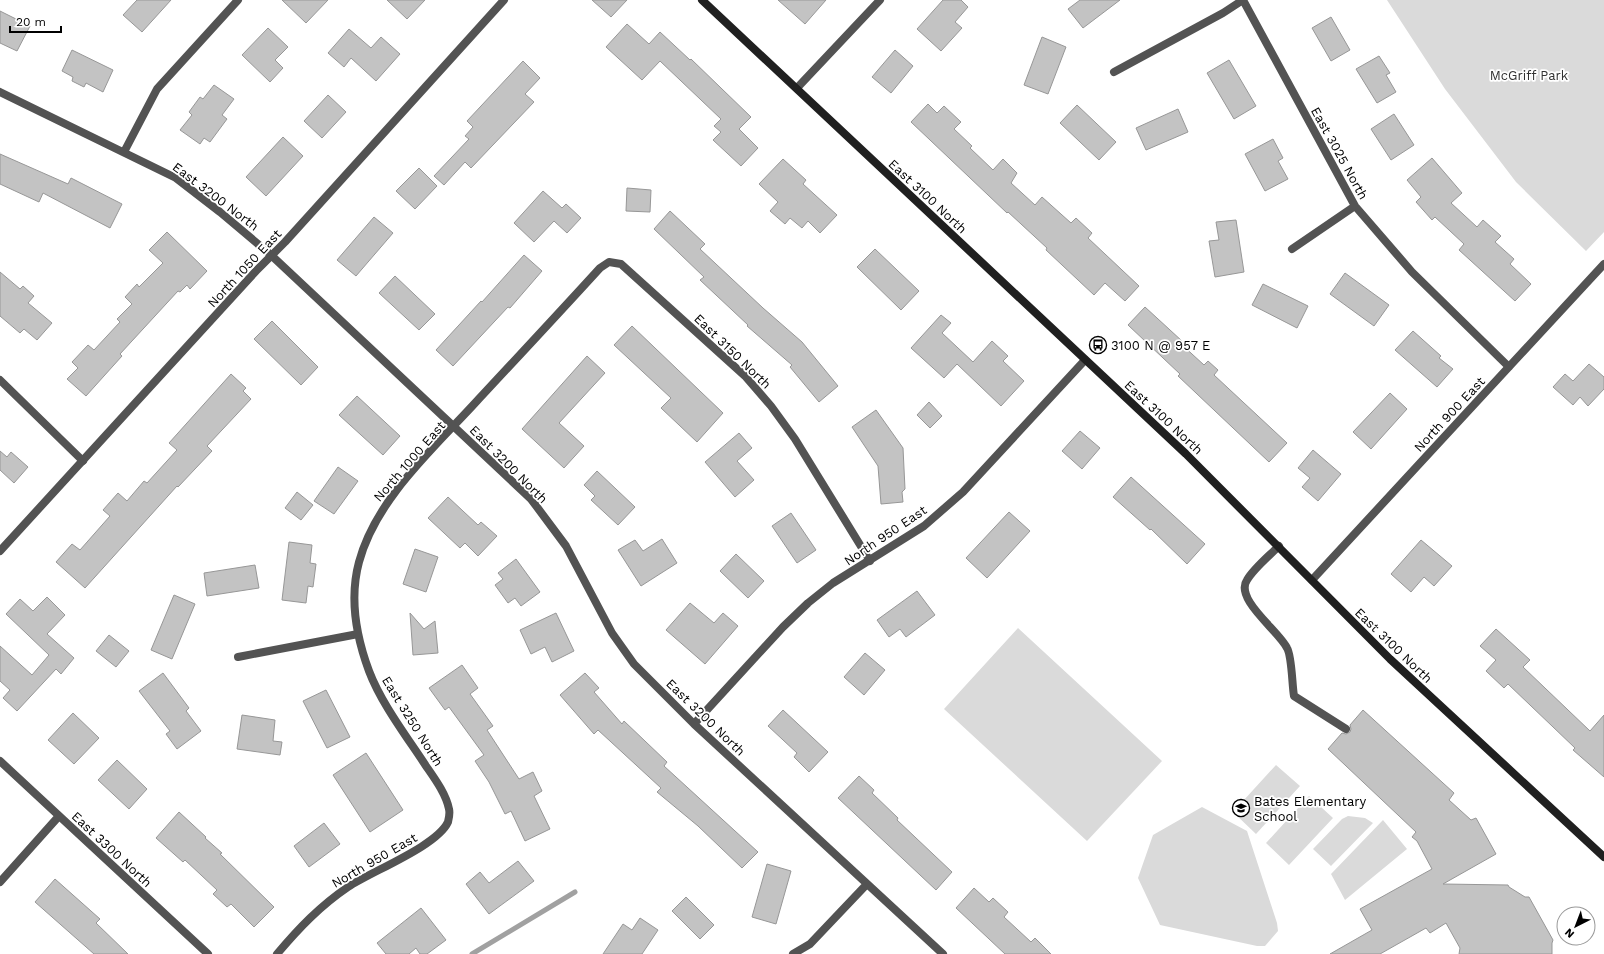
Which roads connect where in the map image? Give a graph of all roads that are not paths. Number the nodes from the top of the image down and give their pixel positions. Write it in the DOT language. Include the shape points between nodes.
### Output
graph roads {
  1 [pos="238,0"];
  2 [pos="504,0"];
  3 [pos="702,0"];
  4 [pos="880,0"];
  5 [pos="1243,0"];
  6 [pos="1114,72"];
  7 [pos="797,88"];
  8 [pos="0,92"];
  9 [pos="124,152"];
  10 [pos="1355,206"];
  11 [pos="1292,249"];
  12 [pos="271,255"];
  13 [pos="609,262"];
  14 [pos="1604,264"];
  15 [pos="1085,360"];
  16 [pos="1509,367"];
  17 [pos="0,380"];
  18 [pos="454,427"];
  19 [pos="83,461"];
  20 [pos="1278,546"];
  21 [pos="0,551"];
  22 [pos="870,560"];
  23 [pos="1312,580"];
  24 [pos="358,634"];
  25 [pos="238,657"];
  26 [pos="694,724"];
  27 [pos="1346,729"];
  28 [pos="0,760"];
  29 [pos="59,816"];
  30 [pos="449,820"];
  31 [pos="1604,857"];
  32 [pos="0,882"];
  33 [pos="867,884"];
  34 [pos="208,954"];
  35 [pos="277,954"];
  36 [pos="793,954"];
  37 [pos="943,954"];
  1 -- 9 [label="street" via="157,89"];
  2 -- 12 [label="street, North 1050 East"];
  3 -- 7 [label="main road, East 3100 North"];
  4 -- 7 [label="street"];
  5 -- 6 [label="street"];
  5 -- 10 [label="street, East 3025 North"];
  7 -- 15 [label="main road, East 3100 North"];
  8 -- 9 [label="street, East 3200 North"];
  9 -- 12 [label="street, East 3200 North" via="176,178"];
  10 -- 11 [label="street"];
  10 -- 16 [label="street, East 3025 North" via="1412,272"];
  12 -- 18 [label="street, East 3200 North"];
  12 -- 19 [label="street, North 1050 East"];
  13 -- 18 [label="street, North 1000 East" via="600,268"];
  13 -- 22 [label="street, East 3150 North" via="621,264 744,376 771,406"];
  14 -- 16 [label="street, North 900 East"];
  15 -- 20 [label="main road, East 3100 North" via="1186,454"];
  15 -- 22 [label="street, North 950 East" via="963,492 924,526"];
  16 -- 23 [label="street, North 900 East"];
  17 -- 19 [label="street"];
  18 -- 24 [label="street, North 1000 East" via="381,511 368,536 359,564 356,589 354,611"];
  18 -- 26 [label="street, East 3200 North" via="531,499 566,546 612,633 634,664"];
  19 -- 21 [label="street, North 1050 East"];
  20 -- 23 [label="main road, East 3100 North"];
  20 -- 27 [label="street" via="1246,581 1245,591 1249,604 1281,637 1288,650 1294,696"];
  22 -- 26 [label="street, North 950 East" via="833,583 803,608"];
  23 -- 31 [label="main road, East 3100 North" via="1390,659"];
  24 -- 25 [label="street"];
  24 -- 30 [label="street, East 3250 North" via="369,672 379,693 439,786 450,811"];
  26 -- 33 [label="street, East 3200 North"];
  28 -- 29 [label="street, East 3300 North"];
  29 -- 32 [label="street"];
  29 -- 34 [label="street, East 3300 North"];
  30 -- 35 [label="street, North 950 East" via="438,835 326,902 300,926"];
  33 -- 36 [label="street" via="810,944"];
  33 -- 37 [label="street, East 3200 North"];
}
